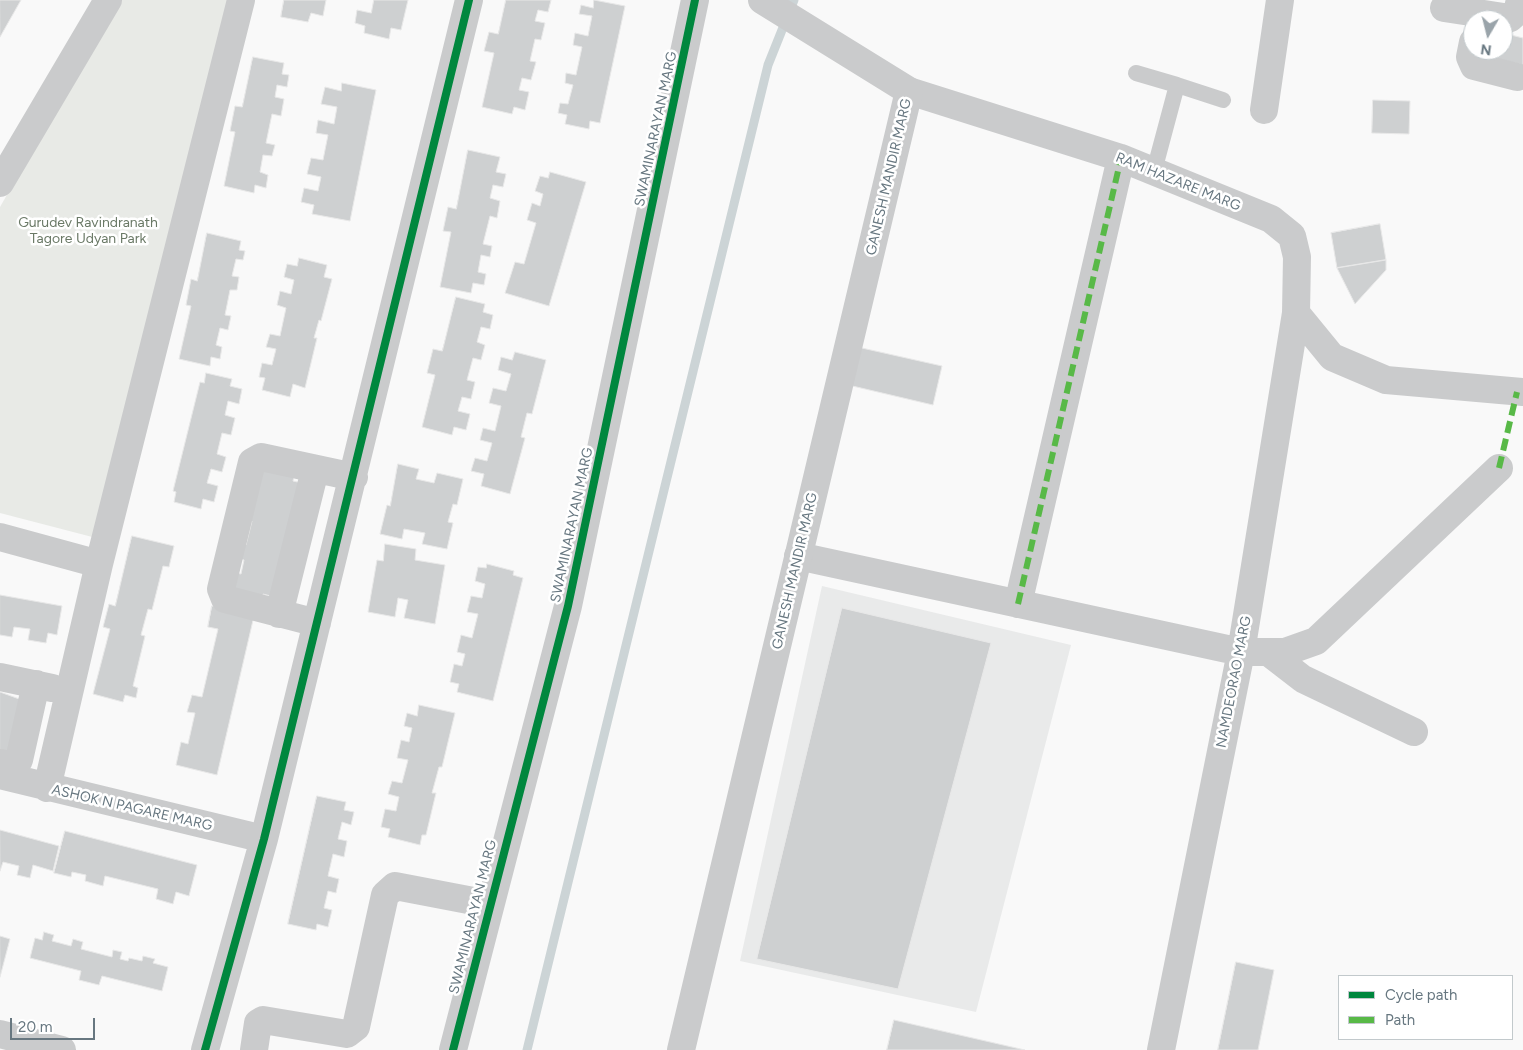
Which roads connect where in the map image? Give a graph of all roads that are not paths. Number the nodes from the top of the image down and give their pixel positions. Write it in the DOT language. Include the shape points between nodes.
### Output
graph roads {
  1 [pos="108,0"];
  2 [pos="241,0"];
  3 [pos="469,0"];
  4 [pos="695,0"];
  5 [pos="1280,0"];
  6 [pos="1520,0"];
  7 [pos="768,4"];
  8 [pos="1439,4"];
  9 [pos="1463,20"];
  10 [pos="1471,60"];
  11 [pos="1136,73"];
  12 [pos="1517,77"];
  13 [pos="1176,85"];
  14 [pos="909,91"];
  15 [pos="1224,100"];
  16 [pos="1264,110"];
  17 [pos="1121,158"];
  18 [pos="1154,171"];
  19 [pos="0,183"];
  20 [pos="1296,313"];
  21 [pos="1523,392"];
  22 [pos="1499,468"];
  23 [pos="313,479"];
  24 [pos="351,486"];
  25 [pos="0,537"];
  26 [pos="798,556"];
  27 [pos="99,564"];
  28 [pos="282,602"];
  29 [pos="1018,604"];
  30 [pos="321,611"];
  31 [pos="1241,652"];
  32 [pos="1268,652"];
  33 [pos="0,677"];
  34 [pos="36,684"];
  35 [pos="70,691"];
  36 [pos="29,719"];
  37 [pos="61,726"];
  38 [pos="1414,732"];
  39 [pos="0,763"];
  40 [pos="0,775"];
  41 [pos="47,788"];
  42 [pos="264,839"];
  43 [pos="489,904"];
  44 [pos="0,1035"];
  45 [pos="62,1050"];
  46 [pos="205,1050"];
  47 [pos="254,1050"];
  48 [pos="452,1050"];
  49 [pos="681,1050"];
  50 [pos="1160,1050"];
  1 -- 19 [label="street"];
  2 -- 27 [label="street"];
  3 -- 24 [label="street"];
  4 -- 43 [label="street, SWAMINARAYAN MARG" via="568,606"];
  5 -- 16 [label="street"];
  6 -- 8 [label="street" via="1517,12 1510,18"];
  7 -- 14 [label="street, RAM HAZARE MARG"];
  8 -- 9 [label="street" via="1433,4 1439,15"];
  10 -- 12 [label="street" via="1474,66"];
  11 -- 13 [label="lane"];
  13 -- 15 [label="lane"];
  13 -- 18 [label="lane"];
  14 -- 17 [label="street, RAM HAZARE MARG"];
  14 -- 26 [label="street, GANESH MANDIR MARG"];
  17 -- 18 [label="street, RAM HAZARE MARG"];
  17 -- 29 [label="street"];
  18 -- 20 [label="street, RAM HAZARE MARG" via="1271,219 1292,236 1297,257"];
  20 -- 21 [label="street" via="1332,357 1386,380"];
  20 -- 31 [label="street, NAMDEORAO MARG"];
  22 -- 32 [label="street" via="1316,641 1285,652"];
  23 -- 24 [label="street"];
  23 -- 28 [label="street"];
  23 -- 28 [label="street" via="261,457 252,462 221,589 225,599"];
  24 -- 30 [label="street"];
  25 -- 27 [label="street"];
  26 -- 29 [label="street"];
  26 -- 49 [label="street, GANESH MANDIR MARG"];
  27 -- 35 [label="street"];
  28 -- 30 [label="street"];
  29 -- 31 [label="street"];
  30 -- 42 [label="street"];
  31 -- 32 [label="street"];
  31 -- 50 [label="street, NAMDEORAO MARG"];
  32 -- 38 [label="street" via="1303,679"];
  33 -- 34 [label="street"];
  34 -- 35 [label="street"];
  34 -- 36 [label="street"];
  35 -- 37 [label="street"];
  36 -- 37 [label="street"];
  36 -- 39 [label="street" via="19,760 13,766"];
  37 -- 41 [label="street"];
  40 -- 41 [label="street, ASHOK N PAGARE MARG"];
  41 -- 42 [label="street, ASHOK N PAGARE MARG"];
  42 -- 46 [label="street"];
  43 -- 47 [label="street" via="395,886 385,895 356,1027 346,1034 263,1020 258,1023"];
  43 -- 48 [label="street, SWAMINARAYAN MARG"];
  44 -- 45 [label="street"];
}
